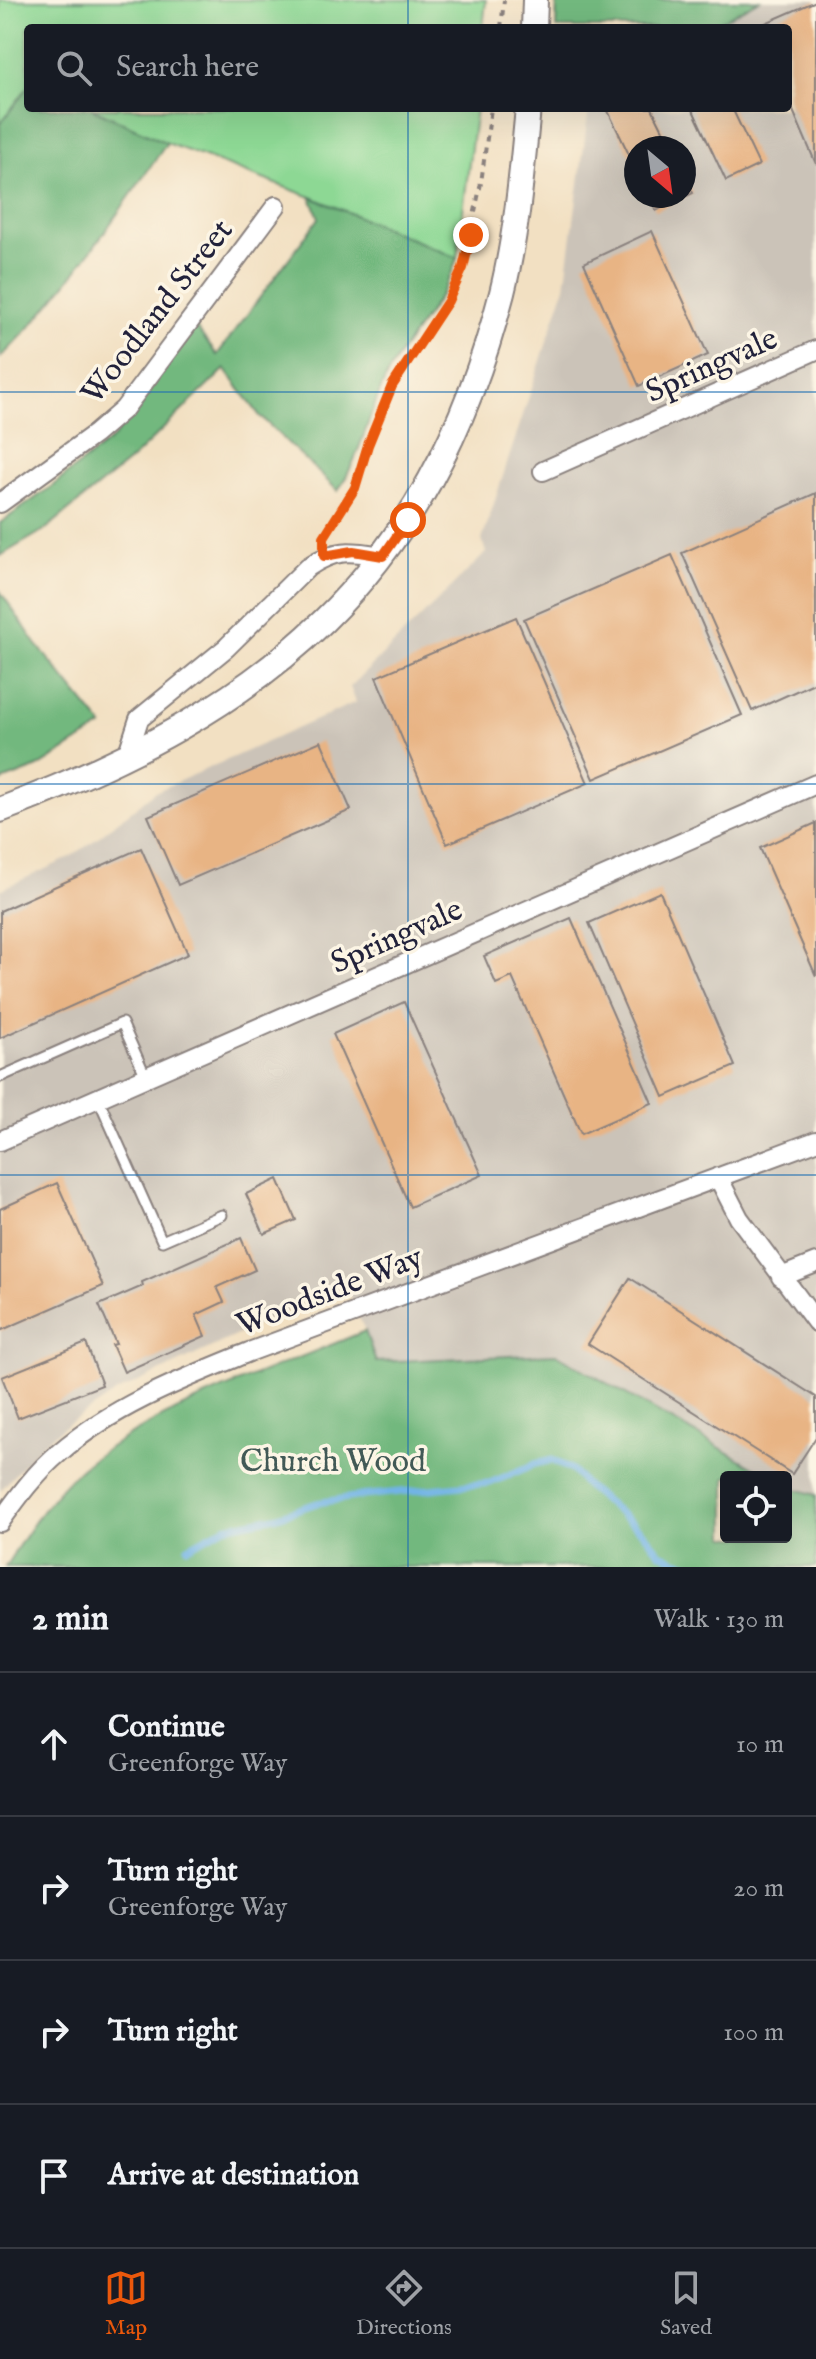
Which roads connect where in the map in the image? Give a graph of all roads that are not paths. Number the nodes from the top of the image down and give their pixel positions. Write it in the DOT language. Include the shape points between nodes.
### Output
graph roads {
  1 [pos="535,0"];
  2 [pos="534,24"];
  3 [pos="528,112"];
  4 [pos="276,206"];
  5 [pos="816,350"];
  6 [pos="543,471"];
  7 [pos="0,503"];
  8 [pos="383,556"];
  9 [pos="127,756"];
  10 [pos="816,784"];
  11 [pos="0,810"];
  12 [pos="0,1077"];
  13 [pos="146,1077"];
  14 [pos="98,1098"];
  15 [pos="0,1141"];
  16 [pos="816,1141"];
  17 [pos="718,1177"];
  18 [pos="222,1215"];
  19 [pos="816,1263"];
  20 [pos="781,1277"];
  21 [pos="816,1322"];
  22 [pos="0,1522"];
  1 -- 2 [label="street"];
  3 -- 8 [label="street" via="502,291 476,381 441,463"];
  4 -- 7 [label="street, Woodland Street" via="124,409"];
  5 -- 6 [label="street, Springvale"];
  8 -- 9 [label="street" via="345,601 251,683"];
  8 -- 9 [label="street" via="353,551 324,556 308,567 226,648 139,719"];
  9 -- 11 [label="street"];
  10 -- 13 [label="street, Springvale"];
  12 -- 13 [label="lane" via="122,1023"];
  13 -- 14 [label="street, Springvale"];
  14 -- 15 [label="street, Springvale"];
  14 -- 18 [label="lane" via="162,1241"];
  16 -- 17 [label="street, Woodside Way"];
  17 -- 20 [label="street" via="739,1218"];
  17 -- 22 [label="street, Woodside Way" via="169,1385 59,1453"];
  19 -- 20 [label="street"];
  20 -- 21 [label="street"];
}
